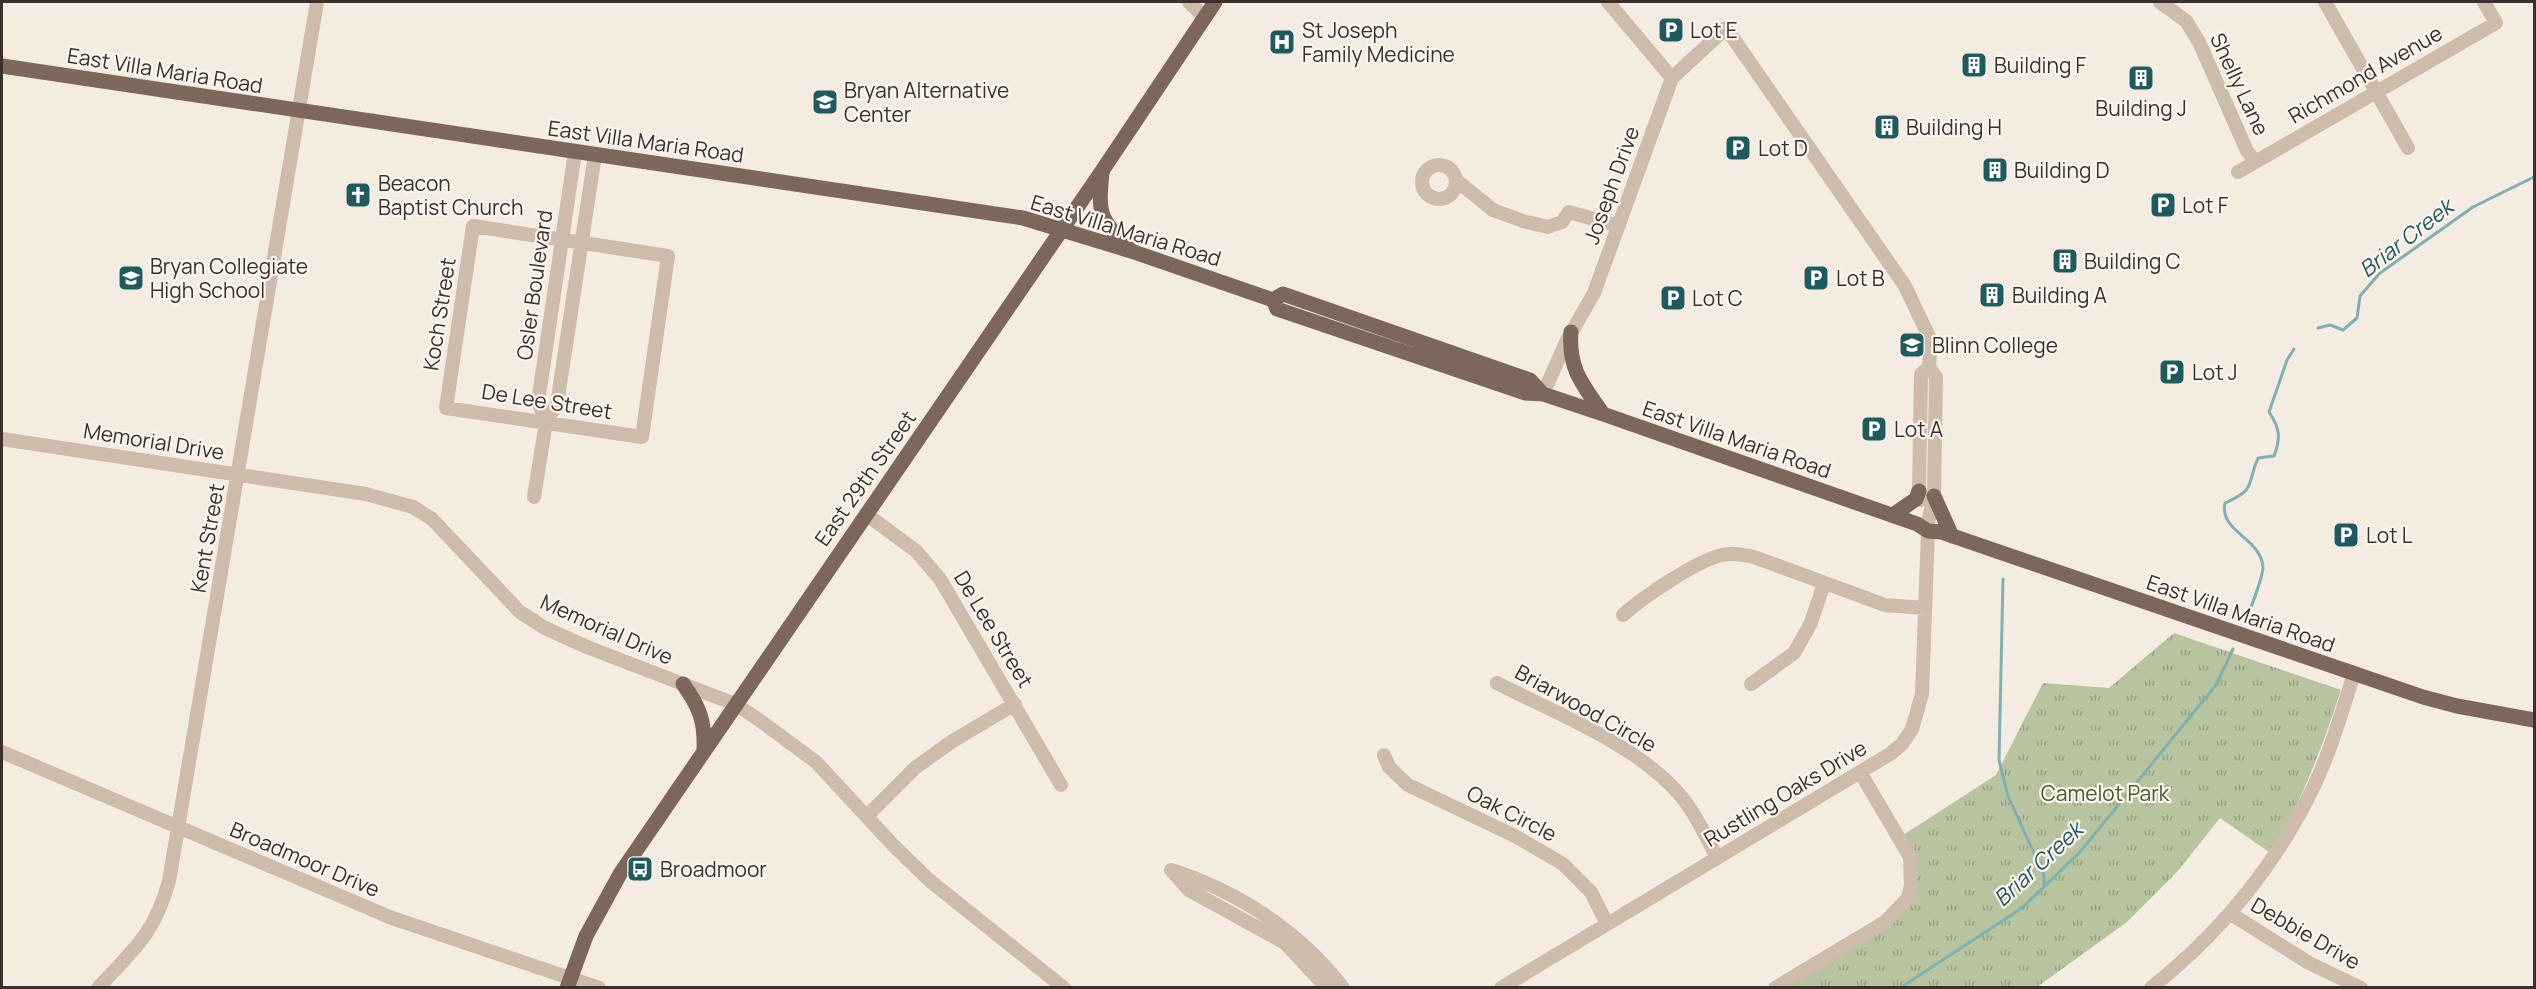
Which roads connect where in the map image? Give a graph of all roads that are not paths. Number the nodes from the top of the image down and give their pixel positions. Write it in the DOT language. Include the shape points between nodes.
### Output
graph roads {
  1 [pos="317,2"];
  2 [pos="1189,2"];
  3 [pos="1215,2"];
  4 [pos="1608,2"];
  5 [pos="2160,2"];
  6 [pos="2325,2"];
  7 [pos="2484,2"];
  8 [pos="1204,17"];
  9 [pos="2,66"];
  10 [pos="1672,78"];
  11 [pos="2376,92"];
  12 [pos="300,111"];
  13 [pos="2408,148"];
  14 [pos="575,152"];
  15 [pos="595,155"];
  16 [pos="2255,161"];
  17 [pos="1102,171"];
  18 [pos="2238,172"];
  19 [pos="1456,180"];
  20 [pos="1619,226"];
  21 [pos="1061,229"];
  22 [pos="562,240"];
  23 [pos="581,243"];
  24 [pos="1131,251"];
  25 [pos="1571,332"];
  26 [pos="1543,394"];
  27 [pos="446,408"];
  28 [pos="1603,414"];
  29 [pos="546,422"];
  30 [pos="2,439"];
  31 [pos="239,476"];
  32 [pos="1926,494"];
  33 [pos="534,496"];
  34 [pos="866,514"];
  35 [pos="1893,515"];
  36 [pos="1933,529"];
  37 [pos="1824,584"];
  38 [pos="1925,608"];
  39 [pos="1623,615"];
  40 [pos="2354,674"];
  41 [pos="1497,683"];
  42 [pos="683,684"];
  43 [pos="1750,684"];
  44 [pos="735,704"];
  45 [pos="1016,704"];
  46 [pos="2535,720"];
  47 [pos="704,749"];
  48 [pos="2,752"];
  49 [pos="1384,755"];
  50 [pos="1860,772"];
  51 [pos="1061,785"];
  52 [pos="867,816"];
  53 [pos="179,828"];
  54 [pos="1717,858"];
  55 [pos="2231,914"];
  56 [pos="1607,924"];
  57 [pos="1272,928"];
  58 [pos="568,982"];
  59 [pos="2336,983"];
  60 [pos="98,987"];
  61 [pos="599,987"];
  62 [pos="1064,987"];
  63 [pos="1327,987"];
  64 [pos="1343,987"];
  65 [pos="1500,987"];
  66 [pos="1775,987"];
  67 [pos="2151,987"];
  68 [pos="2361,987"];
  1 -- 12 [label="street, Kent Street"];
  2 -- 8 [label="street"];
  3 -- 8 [label="main road, East 29th Street"];
  4 -- 10 [label="street"];
  5 -- 16 [label="street, Shelly Lane" via="2186,21 2199,42"];
  6 -- 11 [label="street"];
  7 -- 11 [label="street, Richmond Avenue" via="2496,23"];
  8 -- 17 [label="main road, East 29th Street"];
  9 -- 12 [label="main road, East Villa Maria Road"];
  10 -- 20 [label="street, Joseph Drive"];
  10 -- 32 [label="street, Rustling Oaks Drive" via="1726,28 1905,286 1931,341 1929,368 1936,377"];
  11 -- 13 [label="street"];
  11 -- 16 [label="street, Richmond Avenue"];
  12 -- 14 [label="main road, East Villa Maria Road"];
  12 -- 31 [label="street, Kent Street"];
  14 -- 15 [label="main road, East Villa Maria Road"];
  14 -- 22 [label="street, Osler Boulevard"];
  15 -- 21 [label="main road, East Villa Maria Road" via="1023,218"];
  15 -- 23 [label="street, Osler Boulevard"];
  16 -- 18 [label="street, Richmond Avenue"];
  17 -- 21 [label="main road, East 29th Street"];
  17 -- 24 [label="main road" via="1100,213"];
  19 -- 20 [label="street" via="1493,210 1523,221 1548,227 1562,222 1569,212 1577,212"];
  20 -- 25 [label="street, Joseph Drive" via="1594,293"];
  21 -- 24 [label="main road, East Villa Maria Road"];
  21 -- 34 [label="main road, East 29th Street"];
  22 -- 23 [label="street"];
  22 -- 27 [label="street, Koch Street" via="473,226"];
  22 -- 29 [label="street, Osler Boulevard" via="538,402"];
  23 -- 29 [label="street, Osler Boulevard" via="557,404"];
  23 -- 29 [label="street, De Lee Street" via="668,256 642,437"];
  24 -- 26 [label="main road, East Villa Maria Road" via="1274,300 1282,294 1530,380"];
  25 -- 26 [label="street, Joseph Drive"];
  25 -- 28 [label="main road" via="1569,352 1573,367"];
  26 -- 28 [label="main road, East Villa Maria Road"];
  27 -- 29 [label="street, De Lee Street"];
  28 -- 35 [label="main road, East Villa Maria Road"];
  29 -- 33 [label="street, Osler Boulevard"];
  30 -- 31 [label="street, Memorial Drive"];
  31 -- 42 [label="street, Memorial Drive" via="366,494 413,507 432,519 520,612 587,648"];
  31 -- 53 [label="street, Kent Street"];
  32 -- 35 [label="main road"];
  32 -- 36 [label="main road"];
  32 -- 36 [label="street, Rustling Oaks Drive"];
  34 -- 44 [label="main road, East 29th Street"];
  34 -- 45 [label="street, De Lee Street" via="916,551 940,579"];
  35 -- 36 [label="main road, East Villa Maria Road"];
  36 -- 38 [label="street, Rustling Oaks Drive"];
  36 -- 40 [label="main road, East Villa Maria Road"];
  37 -- 38 [label="street" via="1885,605"];
  37 -- 39 [label="street" via="1754,557 1721,555 1636,602"];
  37 -- 43 [label="street" via="1794,653"];
  38 -- 50 [label="street, Rustling Oaks Drive" via="1922,694 1912,729 1890,754"];
  40 -- 46 [label="main road, East Villa Maria Road" via="2457,706"];
  40 -- 55 [label="street" via="2314,785 2280,845"];
  41 -- 54 [label="street, Briarwood Circle" via="1619,746 1652,768 1688,806"];
  42 -- 44 [label="street, Memorial Drive"];
  42 -- 47 [label="main road" via="702,715"];
  44 -- 47 [label="main road, East 29th Street"];
  44 -- 52 [label="street, Memorial Drive" via="816,762"];
  45 -- 51 [label="street, De Lee Street"];
  45 -- 52 [label="street" via="915,768"];
  47 -- 58 [label="main road, East 29th Street" via="620,874 586,936"];
  48 -- 53 [label="street, Broadmoor Drive"];
  49 -- 56 [label="street, Oak Circle" via="1408,785 1515,836 1563,864 1591,892"];
  50 -- 54 [label="street, Rustling Oaks Drive"];
  50 -- 66 [label="street" via="1910,857 1908,898 1885,922"];
  52 -- 62 [label="street, Memorial Drive" via="929,880"];
  53 -- 58 [label="street, Broadmoor Drive" via="392,918"];
  53 -- 60 [label="street, Kent Street" via="169,881 154,923 146,938"];
  54 -- 56 [label="street, Rustling Oaks Drive"];
  55 -- 59 [label="street, Debbie Drive"];
  55 -- 67 [label="street" via="2196,951"];
  56 -- 65 [label="street, Rustling Oaks Drive"];
  57 -- 57 [label="street" via="1197,879 1171,870 1189,890"];
  57 -- 63 [label="street"];
  57 -- 64 [label="street" via="1310,949"];
  58 -- 61 [label="street, Broadmoor Drive"];
  59 -- 68 [label="street, Debbie Drive"];
}
